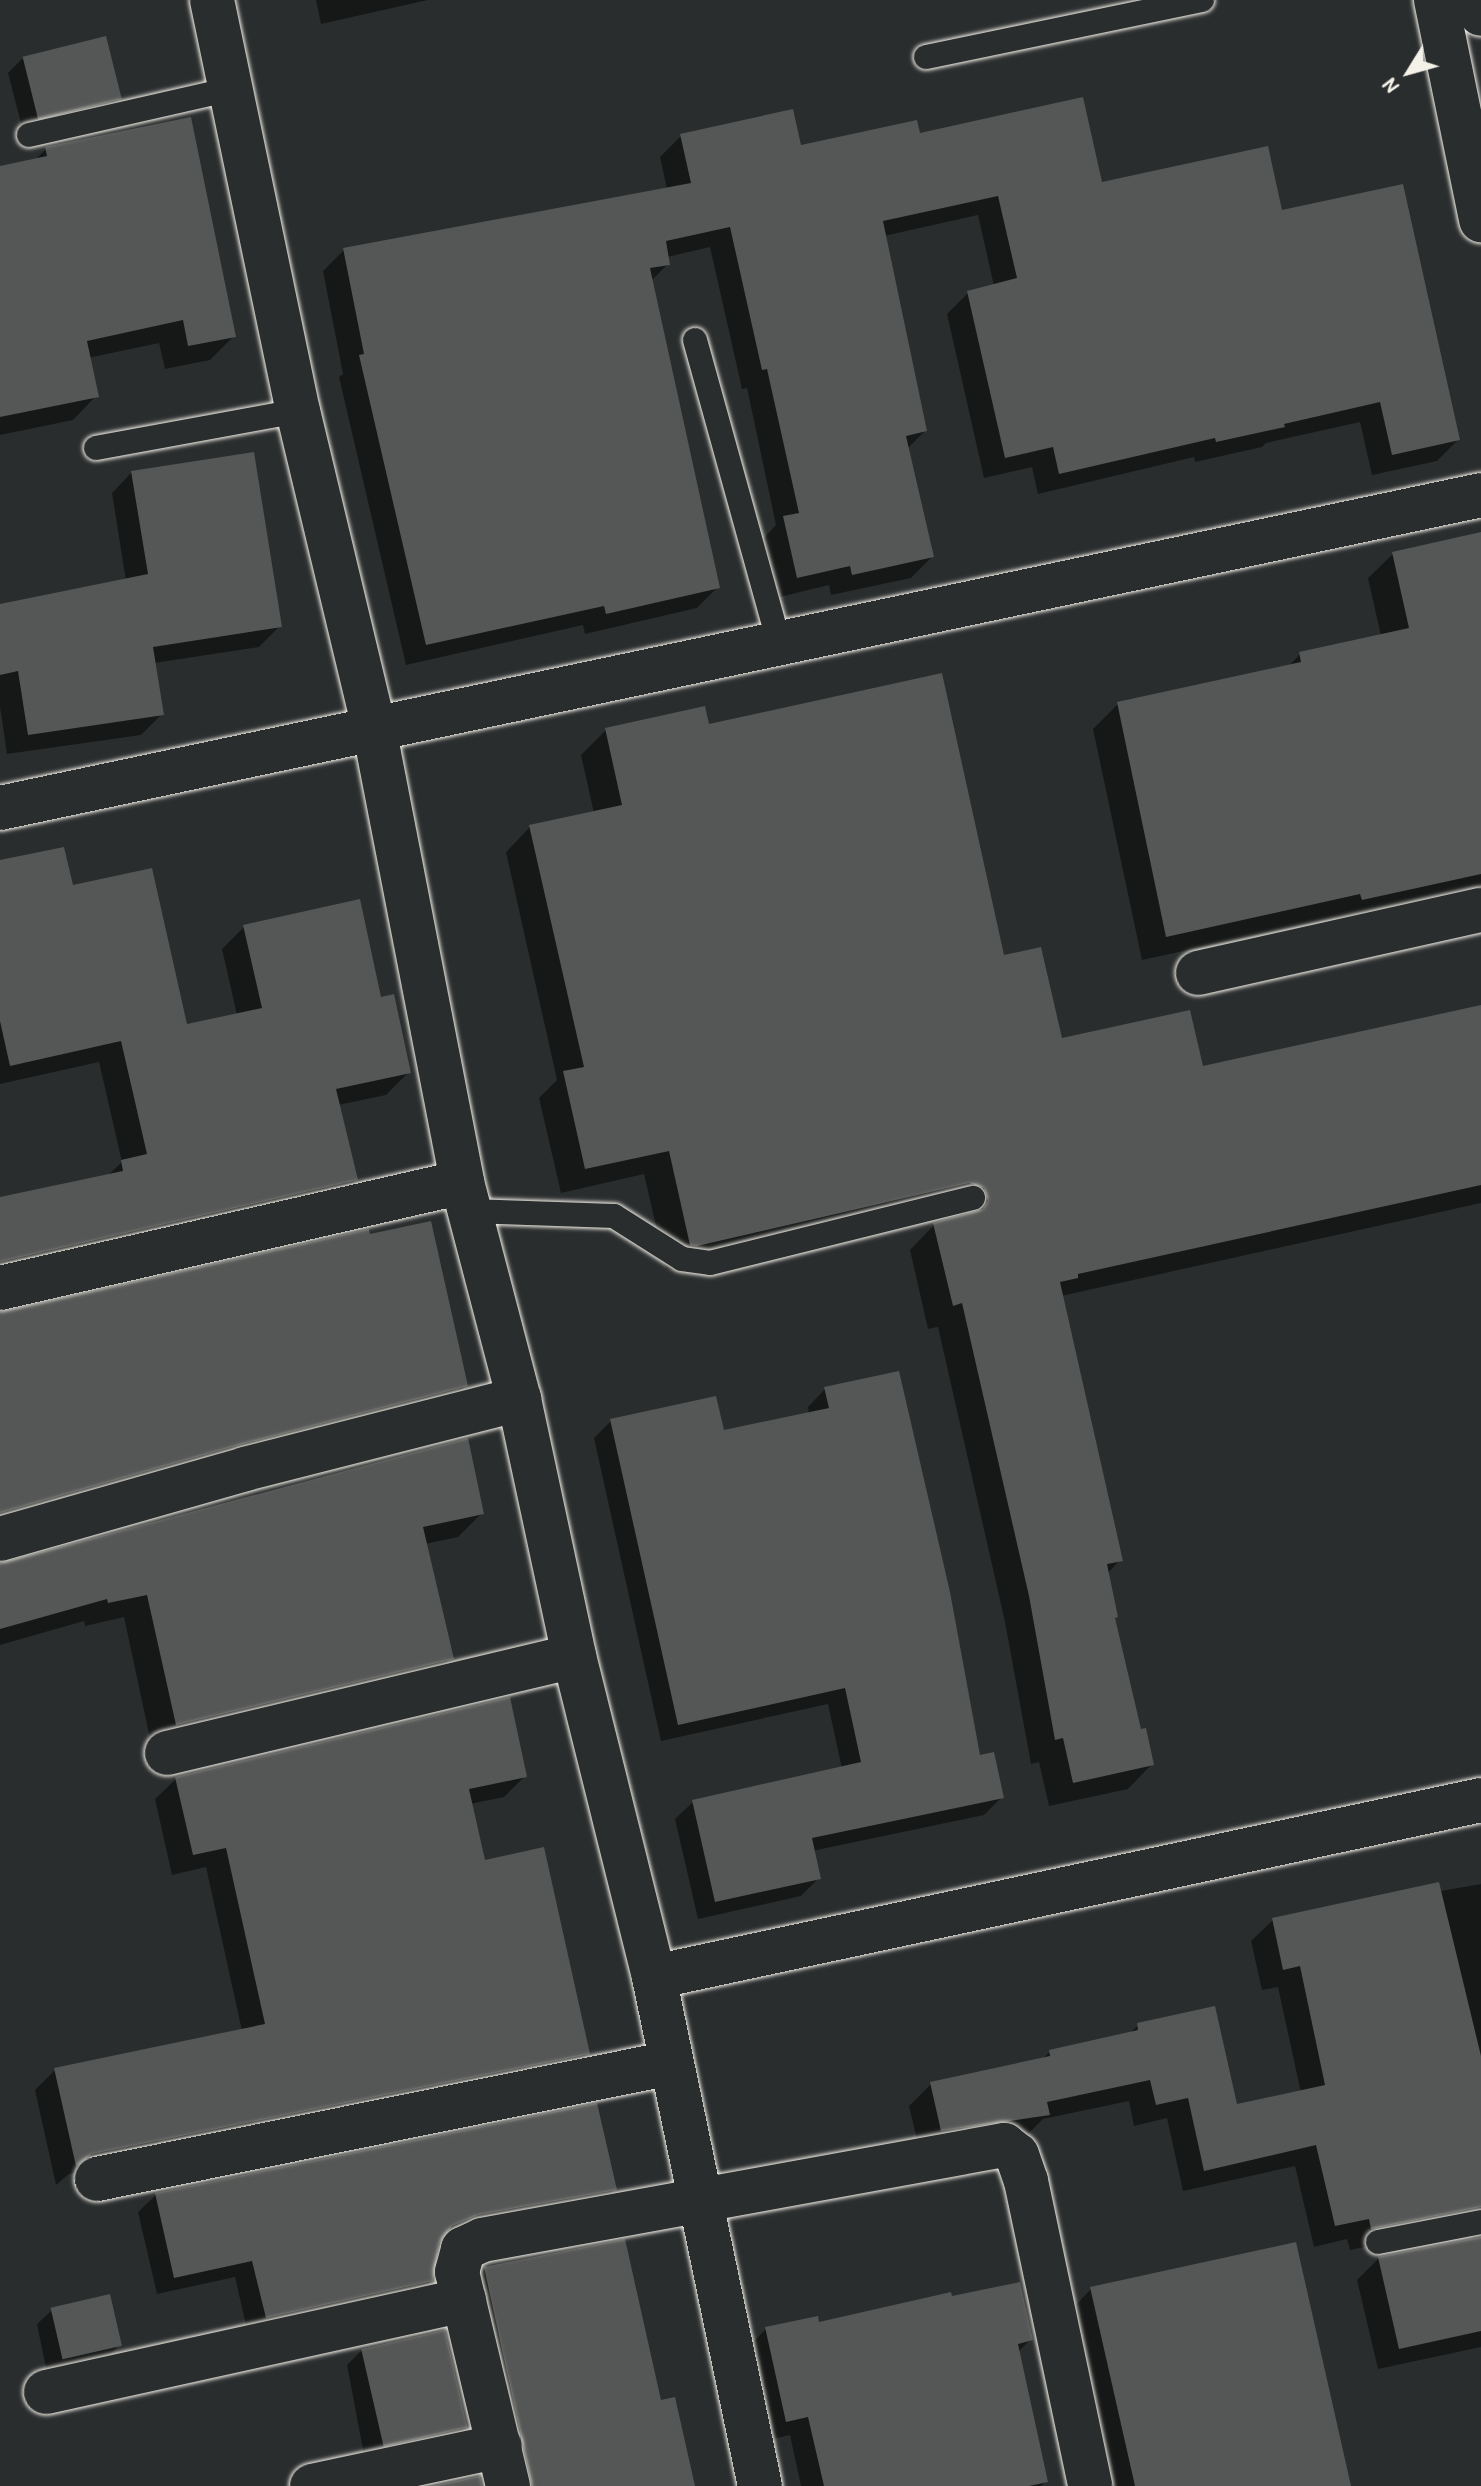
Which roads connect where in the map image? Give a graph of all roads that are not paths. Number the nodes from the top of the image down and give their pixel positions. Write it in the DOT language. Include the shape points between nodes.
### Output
graph roads {
  1 [pos="212,0"];
  2 [pos="1202,0"];
  3 [pos="1436,0"];
  4 [pos="1478,0"];
  5 [pos="1481,14"];
  6 [pos="926,57"];
  7 [pos="232,89"];
  8 [pos="29,135"];
  9 [pos="1481,220"];
  10 [pos="695,340"];
  11 [pos="298,411"];
  12 [pos="96,448"];
  13 [pos="1481,495"];
  14 [pos="779,642"];
  15 [pos="374,728"];
  16 [pos="0,808"];
  17 [pos="1481,910"];
  18 [pos="1198,973"];
  19 [pos="466,1196"];
  20 [pos="973,1198"];
  21 [pos="0,1288"];
  22 [pos="519,1399"];
  23 [pos="0,1539"];
  24 [pos="574,1656"];
  25 [pos="167,1753"];
  26 [pos="1481,1800"];
  27 [pos="654,1977"];
  28 [pos="671,2063"];
  29 [pos="97,2179"];
  30 [pos="701,2203"];
  31 [pos="1481,2222"];
  32 [pos="1378,2242"];
  33 [pos="464,2300"];
  34 [pos="46,2392"];
  35 [pos="504,2466"];
  36 [pos="312,2486"];
  37 [pos="760,2486"];
  38 [pos="1090,2486"];
  1 -- 7 [label="street"];
  2 -- 6 [label="lane"];
  3 -- 9 [label="street"];
  4 -- 5 [label="street"];
  7 -- 8 [label="lane"];
  7 -- 11 [label="street"];
  10 -- 14 [label="lane"];
  11 -- 12 [label="lane"];
  11 -- 15 [label="street"];
  13 -- 14 [label="street"];
  14 -- 15 [label="street"];
  15 -- 16 [label="street"];
  15 -- 19 [label="street"];
  17 -- 18 [label="street"];
  19 -- 20 [label="lane" via="614,1216 682,1259 710,1263"];
  19 -- 21 [label="street"];
  19 -- 22 [label="street"];
  22 -- 23 [label="street"];
  22 -- 24 [label="street"];
  24 -- 25 [label="street"];
  24 -- 27 [label="street"];
  26 -- 27 [label="street"];
  27 -- 28 [label="street"];
  28 -- 29 [label="street"];
  28 -- 30 [label="street"];
  30 -- 33 [label="street" via="482,2240 463,2249 457,2272"];
  30 -- 37 [label="street"];
  30 -- 38 [label="street" via="1004,2145 1017,2155 1026,2181"];
  31 -- 32 [label="lane"];
  33 -- 34 [label="street"];
  33 -- 35 [label="street"];
  35 -- 36 [label="street"];
}
